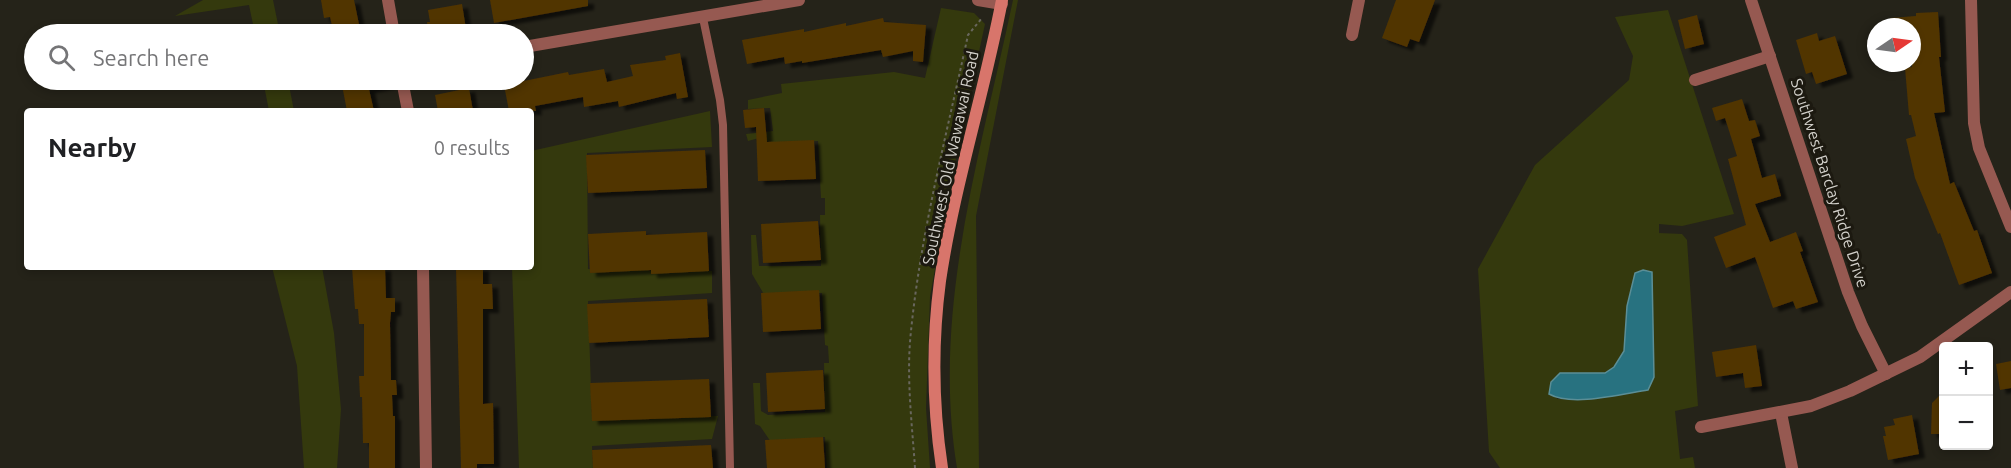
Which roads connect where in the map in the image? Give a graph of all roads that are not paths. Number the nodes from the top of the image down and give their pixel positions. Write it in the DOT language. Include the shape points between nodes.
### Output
graph roads {
  1 [pos="388,0"];
  2 [pos="799,0"];
  3 [pos="978,0"];
  4 [pos="1359,0"];
  5 [pos="1751,0"];
  6 [pos="1971,0"];
  7 [pos="1002,2"];
  8 [pos="703,18"];
  9 [pos="392,24"];
  10 [pos="1352,35"];
  11 [pos="534,45"];
  12 [pos="1770,56"];
  13 [pos="1695,80"];
  14 [pos="404,90"];
  15 [pos="407,108"];
  16 [pos="2011,227"];
  17 [pos="423,270"];
  18 [pos="2011,292"];
  19 [pos="1886,374"];
  20 [pos="1781,413"];
  21 [pos="1701,427"];
  22 [pos="426,468"];
  23 [pos="730,468"];
  24 [pos="942,468"];
  25 [pos="1792,468"];
  1 -- 9 [label="street"];
  2 -- 8 [label="street"];
  3 -- 7 [label="street"];
  4 -- 10 [label="street"];
  5 -- 12 [label="street, Southwest Barclay Ridge Drive"];
  6 -- 16 [label="street" via="1974,123 1979,148"];
  7 -- 24 [label="main road, Southwest Old Wawawai Road" via="940,283 935,339"];
  8 -- 11 [label="street"];
  8 -- 23 [label="lane" via="723,125"];
  12 -- 13 [label="street"];
  12 -- 19 [label="street, Southwest Barclay Ridge Drive" via="1848,292"];
  14 -- 15 [label="street"];
  17 -- 22 [label="street"];
  18 -- 19 [label="street" via="1920,357"];
  19 -- 20 [label="street" via="1821,402"];
  20 -- 21 [label="street"];
  20 -- 25 [label="street"];
}
